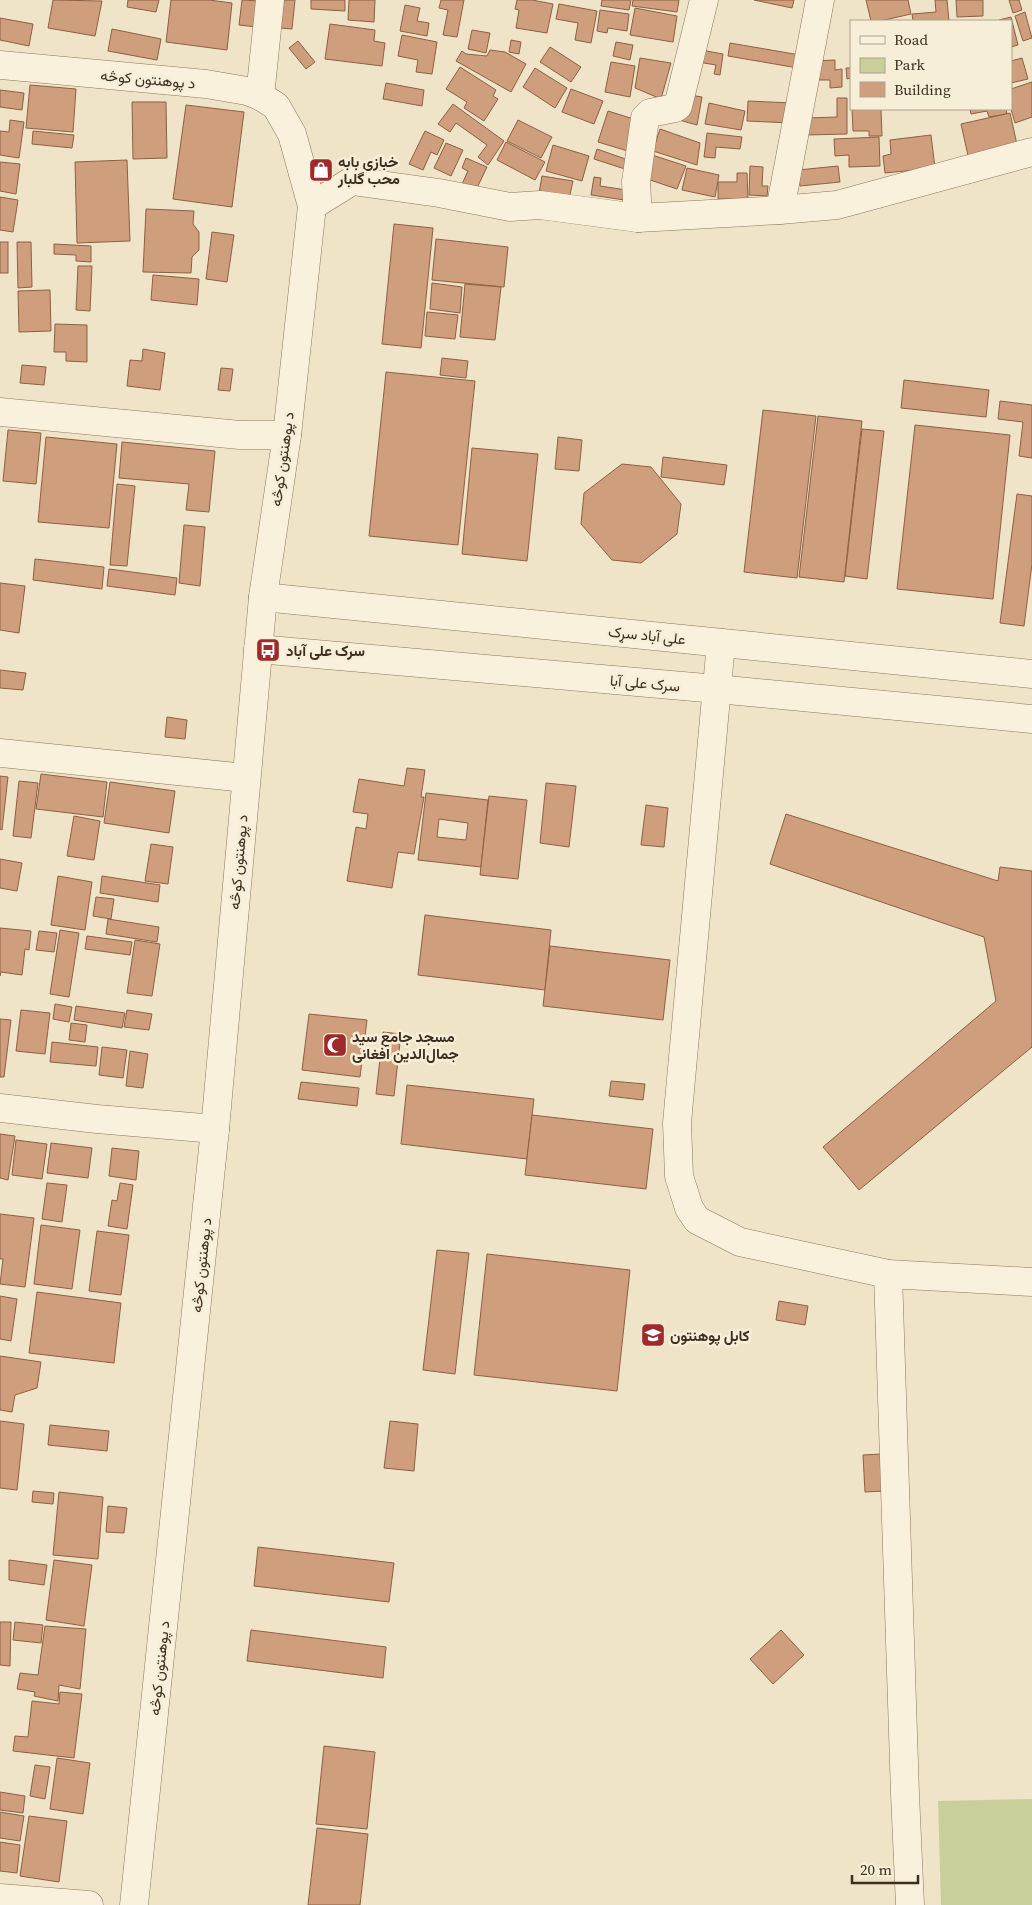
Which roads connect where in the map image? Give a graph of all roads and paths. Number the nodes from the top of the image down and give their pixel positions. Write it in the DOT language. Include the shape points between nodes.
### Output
graph roads {
  1 [pos="704,0"];
  2 [pos="820,0"];
  3 [pos="271,2"];
  4 [pos="0,65"];
  5 [pos="260,96"];
  6 [pos="1032,152"];
  7 [pos="312,206"];
  8 [pos="780,210"];
  9 [pos="638,218"];
  10 [pos="0,412"];
  11 [pos="286,434"];
  12 [pos="263,597"];
  13 [pos="721,643"];
  14 [pos="258,649"];
  15 [pos="1032,674"];
  16 [pos="717,689"];
  17 [pos="1032,719"];
  18 [pos="0,753"];
  19 [pos="246,778"];
  20 [pos="0,1108"];
  21 [pos="215,1129"];
  22 [pos="888,1274"];
  23 [pos="1032,1282"];
  24 [pos="0,1898"];
  25 [pos="89,1905"];
  26 [pos="134,1905"];
  27 [pos="910,1905"];
  1 -- 9 [label="street" via="678,106 650,112 645,118 636,182"];
  2 -- 8 [label="street"];
  3 -- 5 [label="street"];
  4 -- 5 [label="street, د پوهنتون کوڅه" via="206,84"];
  5 -- 7 [label="street, د پوهنتون کوڅه" via="276,106 292,134"];
  6 -- 8 [label="street" via="836,205"];
  7 -- 9 [label="street" via="352,181 510,206 540,205"];
  7 -- 11 [label="street, د پوهنتون کوڅه"];
  8 -- 9 [label="street"];
  10 -- 11 [label="street" via="240,435"];
  11 -- 12 [label="street, د پوهنتون کوڅه"];
  12 -- 13 [label="street, علی آباد سړک"];
  12 -- 14 [label="street, د پوهنتون کوڅه"];
  13 -- 15 [label="street, علی آباد سړک"];
  13 -- 16 [label="street"];
  14 -- 16 [label="street, سرک علی آبا"];
  14 -- 19 [label="street, د پوهنتون کوڅه"];
  16 -- 17 [label="street, سرک علی آبا"];
  16 -- 22 [label="street" via="677,1123 678,1176 683,1194 697,1220 740,1242"];
  18 -- 19 [label="street"];
  19 -- 21 [label="street, د پوهنتون کوڅه"];
  20 -- 21 [label="street"];
  21 -- 26 [label="street, د پوهنتون کوڅه"];
  22 -- 23 [label="street"];
  22 -- 27 [label="street"];
  24 -- 25 [label="street"];
}
